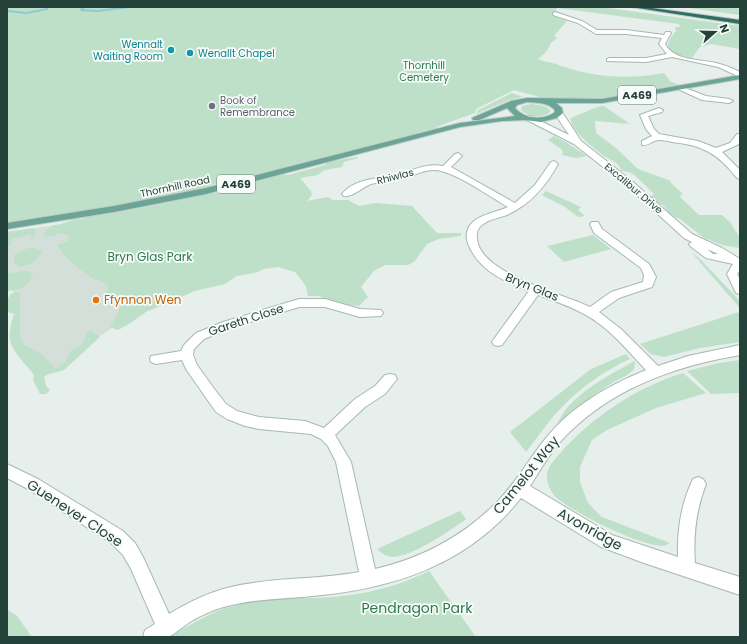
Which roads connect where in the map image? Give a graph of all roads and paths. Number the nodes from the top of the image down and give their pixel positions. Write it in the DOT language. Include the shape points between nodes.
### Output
graph roads {
  1 [pos="634,7"];
  2 [pos="663,7"];
  3 [pos="555,14"];
  4 [pos="740,18"];
  5 [pos="740,22"];
  6 [pos="673,55"];
  7 [pos="609,60"];
  8 [pos="740,76"];
  9 [pos="680,88"];
  10 [pos="544,101"];
  11 [pos="602,101"];
  12 [pos="729,101"];
  13 [pos="514,103"];
  14 [pos="659,110"];
  15 [pos="564,112"];
  16 [pos="526,118"];
  17 [pos="460,125"];
  18 [pos="740,136"];
  19 [pos="657,137"];
  20 [pos="577,142"];
  21 [pos="645,142"];
  22 [pos="716,151"];
  23 [pos="458,156"];
  24 [pos="554,164"];
  25 [pos="446,168"];
  26 [pos="740,176"];
  27 [pos="346,194"];
  28 [pos="515,207"];
  29 [pos="595,224"];
  30 [pos="7,226"];
  31 [pos="740,263"];
  32 [pos="536,290"];
  33 [pos="740,290"];
  34 [pos="590,312"];
  35 [pos="377,313"];
  36 [pos="498,342"];
  37 [pos="740,350"];
  38 [pos="187,355"];
  39 [pos="156,359"];
  40 [pos="655,371"];
  41 [pos="390,379"];
  42 [pos="326,435"];
  43 [pos="7,471"];
  44 [pos="698,484"];
  45 [pos="519,488"];
  46 [pos="687,569"];
  47 [pos="369,580"];
  48 [pos="740,586"];
  49 [pos="166,627"];
  50 [pos="152,637"];
  1 -- 5 [label="highway"];
  2 -- 4 [label="highway"];
  3 -- 6 [label="street" via="580,22 596,32 667,35 662,42 663,49"];
  6 -- 7 [label="street" via="639,60"];
  6 -- 8 [label="street" via="717,65"];
  8 -- 9 [label="main road, Thornhill Road / A469"];
  9 -- 11 [label="main road, Thornhill Road / A469"];
  9 -- 12 [label="street" via="704,98"];
  10 -- 11 [label="main road, Thornhill Road / A469"];
  10 -- 13 [label="main road, Thornhill Road" via="527,100"];
  10 -- 15 [label="main road"];
  11 -- 15 [label="main road, Thornhill Road / A469"];
  13 -- 16 [label="main road" via="512,111"];
  13 -- 17 [label="main road, Thornhill Road / A469"];
  14 -- 19 [label="street" via="644,115"];
  15 -- 16 [label="main road, Thornhill Road" via="547,119"];
  15 -- 20 [label="street, Excalibur Drive"];
  16 -- 17 [label="main road, Thornhill Road / A469"];
  16 -- 20 [label="street, Excalibur Drive"];
  17 -- 30 [label="main road, Thornhill Road / A469" via="213,189 114,209"];
  18 -- 22 [label="street" via="737,143"];
  19 -- 21 [label="street"];
  19 -- 22 [label="street" via="693,142"];
  20 -- 31 [label="street, Excalibur Drive" via="630,184 707,254"];
  22 -- 26 [label="street" via="725,157"];
  23 -- 25 [label="street"];
  24 -- 28 [label="street, Bryn Glas" via="535,193"];
  25 -- 27 [label="street, Rhiwlas" via="430,167 402,176 369,182"];
  25 -- 28 [label="street"];
  28 -- 32 [label="street, Bryn Glas" via="479,222 472,230 471,241 477,255 487,264 506,277"];
  29 -- 34 [label="street" via="598,232 645,266 651,279 648,284 615,295"];
  31 -- 33 [label="street, Excalibur Drive" via="732,274"];
  32 -- 34 [label="street, Bryn Glas"];
  32 -- 36 [label="street"];
  34 -- 40 [label="street, Bryn Glas" via="612,329"];
  35 -- 38 [label="street, Gareth Close" via="360,313 325,303 299,303 200,336 188,348"];
  37 -- 40 [label="street, Camelot Way" via="701,357"];
  38 -- 39 [label="street"];
  38 -- 42 [label="street" via="191,366 210,394 221,408 232,415 259,423 305,427"];
  40 -- 45 [label="street, Camelot Way" via="622,386 584,411 553,440"];
  41 -- 42 [label="street"];
  42 -- 47 [label="street" via="343,462"];
  43 -- 49 [label="street, Guenever Close" via="33,484 116,537 137,563"];
  44 -- 46 [label="street" via="687,519"];
  45 -- 46 [label="street, Avonridge" via="607,541"];
  45 -- 47 [label="street, Camelot Way" via="477,531 444,552 405,571"];
  46 -- 48 [label="street, Avonridge"];
  47 -- 49 [label="street, Camelot Way" via="235,594 201,607"];
  49 -- 50 [label="street, Camelot Way"];
}
